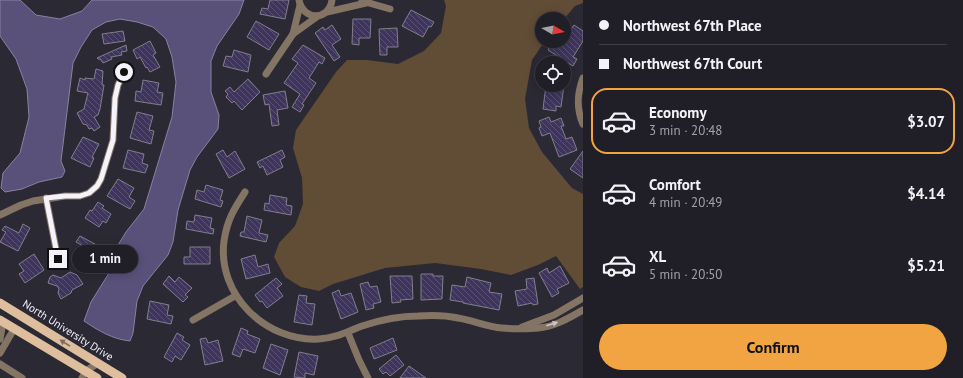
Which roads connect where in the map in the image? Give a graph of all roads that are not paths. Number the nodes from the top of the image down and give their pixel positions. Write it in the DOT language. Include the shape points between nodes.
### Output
graph roads {
  1 [pos="332,0"];
  2 [pos="363,1"];
  3 [pos="299,2"];
  4 [pos="390,9"];
  5 [pos="326,12"];
  6 [pos="318,16"];
  7 [pos="293,34"];
  8 [pos="124,72"];
  9 [pos="266,74"];
  10 [pos="583,78"];
  11 [pos="583,124"];
  12 [pos="245,192"];
  13 [pos="46,198"];
  14 [pos="0,215"];
  15 [pos="58,259"];
  16 [pos="235,296"];
  17 [pos="583,298"];
  18 [pos="577,302"];
  19 [pos="0,303"];
  20 [pos="583,311"];
  21 [pos="193,320"];
  22 [pos="0,322"];
  23 [pos="519,328"];
  24 [pos="14,329"];
  25 [pos="348,333"];
  26 [pos="0,339"];
  27 [pos="0,353"];
  28 [pos="98,363"];
  29 [pos="0,364"];
  30 [pos="84,374"];
  31 [pos="22,378"];
  32 [pos="96,378"];
  33 [pos="122,378"];
  34 [pos="368,378"];
  1 -- 5 [label="street"];
  2 -- 4 [label="street"];
  2 -- 5 [label="street"];
  3 -- 6 [label="street" via="307,14"];
  3 -- 7 [label="street"];
  5 -- 6 [label="street"];
  6 -- 7 [label="street"];
  7 -- 9 [label="street"];
  8 -- 13 [label="street" via="115,98 113,140 97,186 80,196"];
  10 -- 11 [label="street" via="578,100 578,112"];
  12 -- 16 [label="street" via="231,215 224,242 226,270"];
  13 -- 14 [label="street" via="21,204"];
  13 -- 15 [label="street"];
  16 -- 21 [label="street"];
  16 -- 25 [label="street" via="265,325 291,336 318,339"];
  17 -- 18 [label="street"];
  18 -- 20 [label="street"];
  18 -- 23 [label="street" via="554,315"];
  28 -- 19 [label="main road, North University Drive, one-way"];
  23 -- 20 [label="street, one-way" via="538,328 555,324"];
  22 -- 24 [label="main road"];
  22 -- 26 [label="street"];
  23 -- 25 [label="street" via="502,328 456,317 433,315 383,320"];
  24 -- 27 [label="street"];
  24 -- 30 [label="main road"];
  25 -- 34 [label="street"];
  28 -- 30 [label="street"];
  28 -- 32 [label="street"];
  28 -- 33 [label="main road, North University Drive"];
  29 -- 31 [label="street"];
  30 -- 32 [label="main road"];
}
